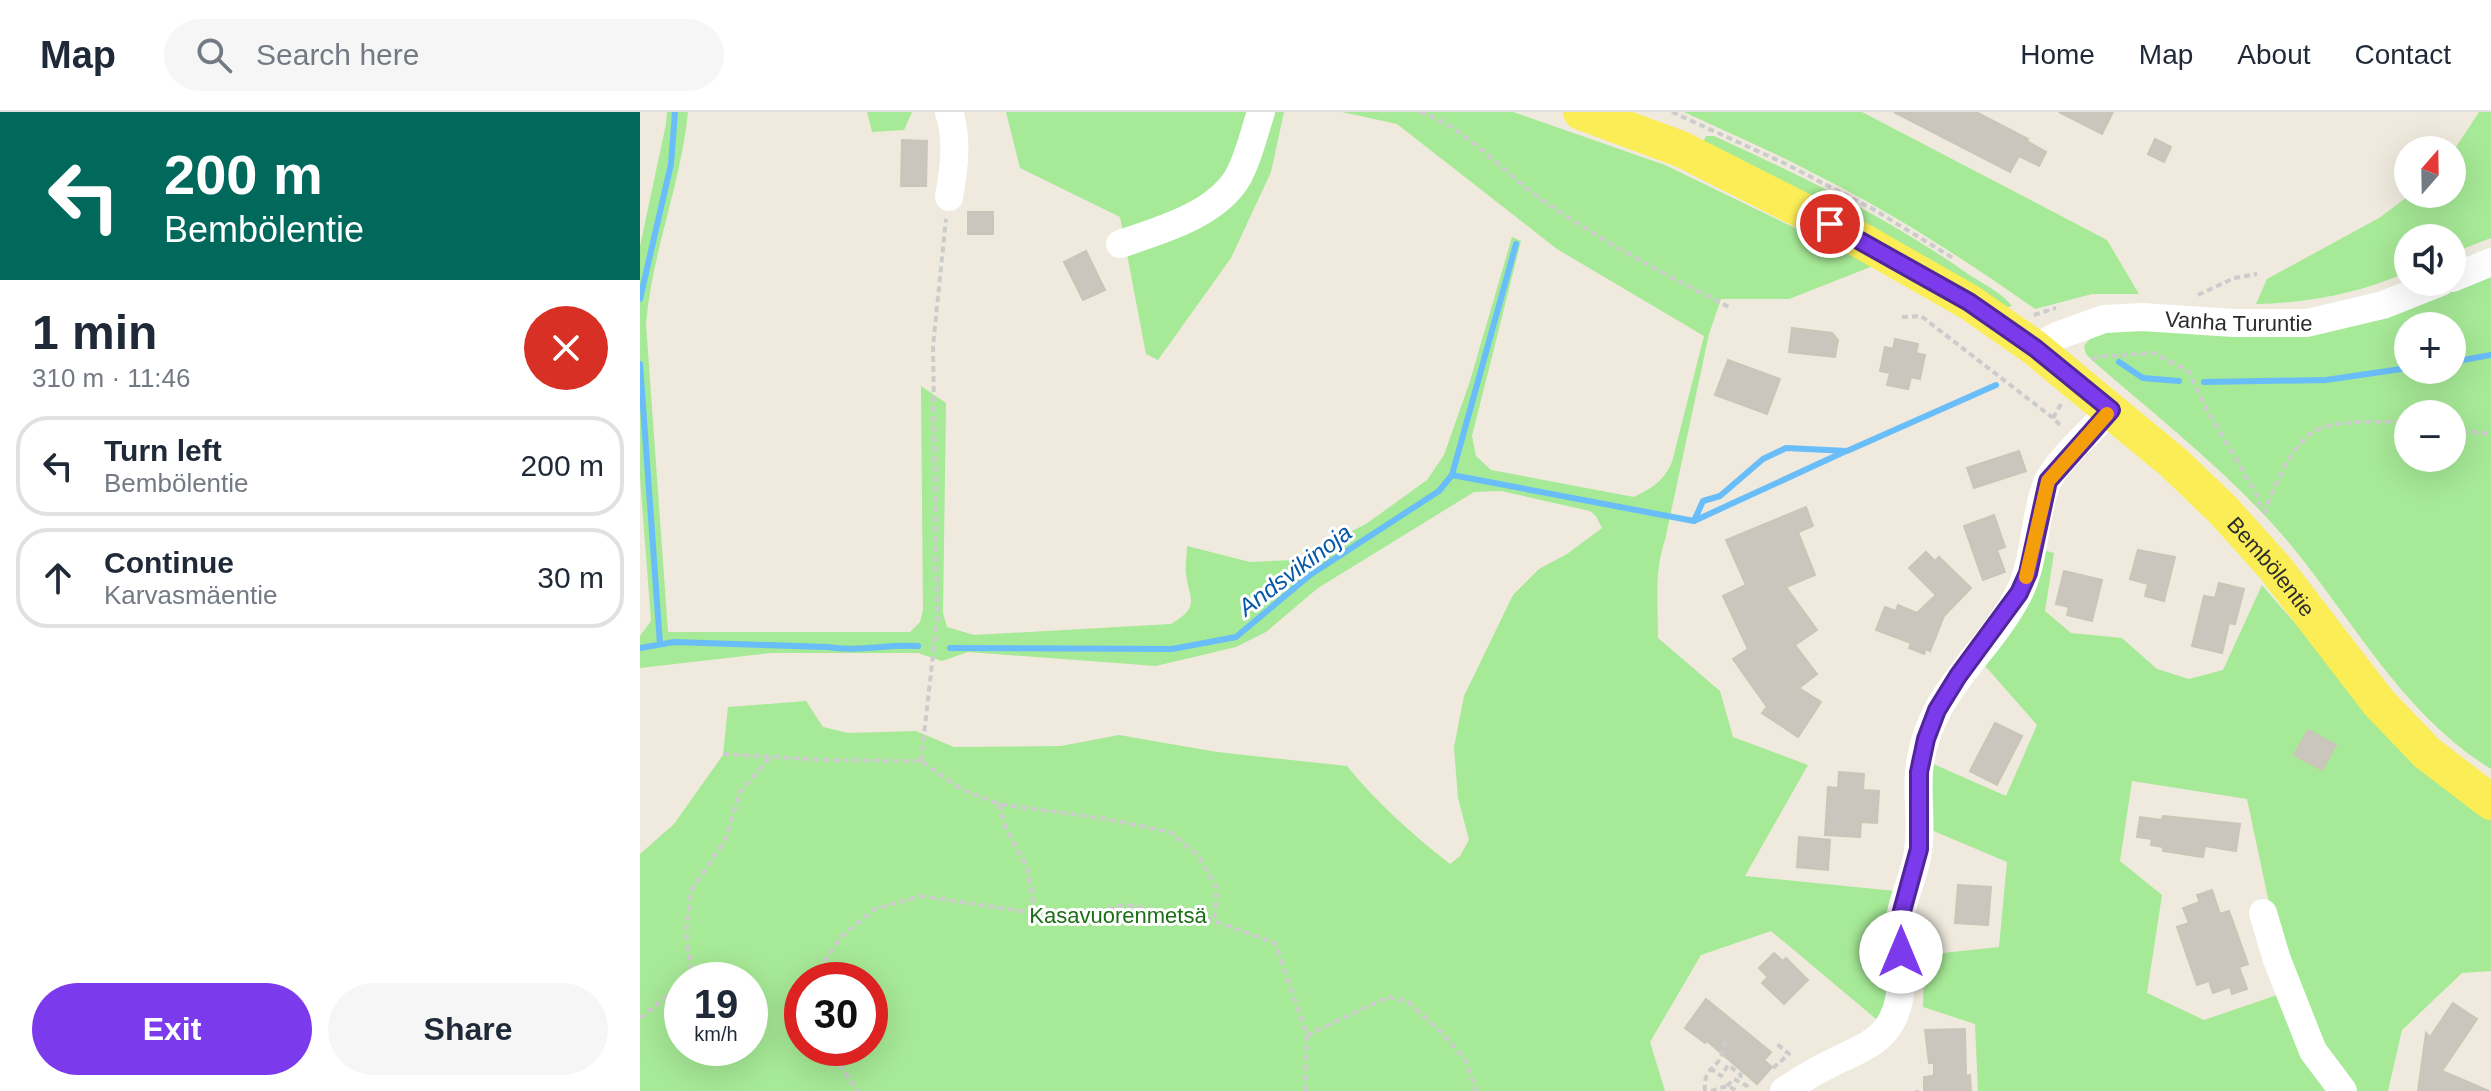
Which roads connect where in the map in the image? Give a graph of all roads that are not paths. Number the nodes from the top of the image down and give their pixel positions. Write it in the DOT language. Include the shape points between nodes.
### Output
graph roads {
  1 [pos="949,112"];
  2 [pos="1261,112"];
  3 [pos="1581,112"];
  4 [pos="949,197"];
  5 [pos="1120,244"];
  6 [pos="2491,262"];
  7 [pos="2466,272"];
  8 [pos="2406,296"];
  9 [pos="2035,348"];
  10 [pos="2111,410"];
  11 [pos="2491,802"];
  12 [pos="2263,913"];
  13 [pos="1784,1091"];
  14 [pos="2343,1091"];
  1 -- 4 [label="street" via="954,141"];
  2 -- 5 [label="street" via="1237,178 1221,196 1194,214"];
  3 -- 9 [label="main road, Bembölentie" via="1681,149 1853,236 1969,302"];
  6 -- 7 [label="street"];
  8 -- 9 [label="street, Vanha Turuntie" via="2307,323 2104,319"];
  9 -- 10 [label="main road, Bembölentie"];
  10 -- 11 [label="main road, Bembölentie" via="2223,510 2276,569 2379,703 2427,753"];
  10 -- 13 [label="street" via="2048,481 2019,593 1958,676 1926,739 1919,772 1919,849 1899,928 1901,983 1894,1017 1870,1045"];
  12 -- 14 [label="street" via="2313,1051"];
}
